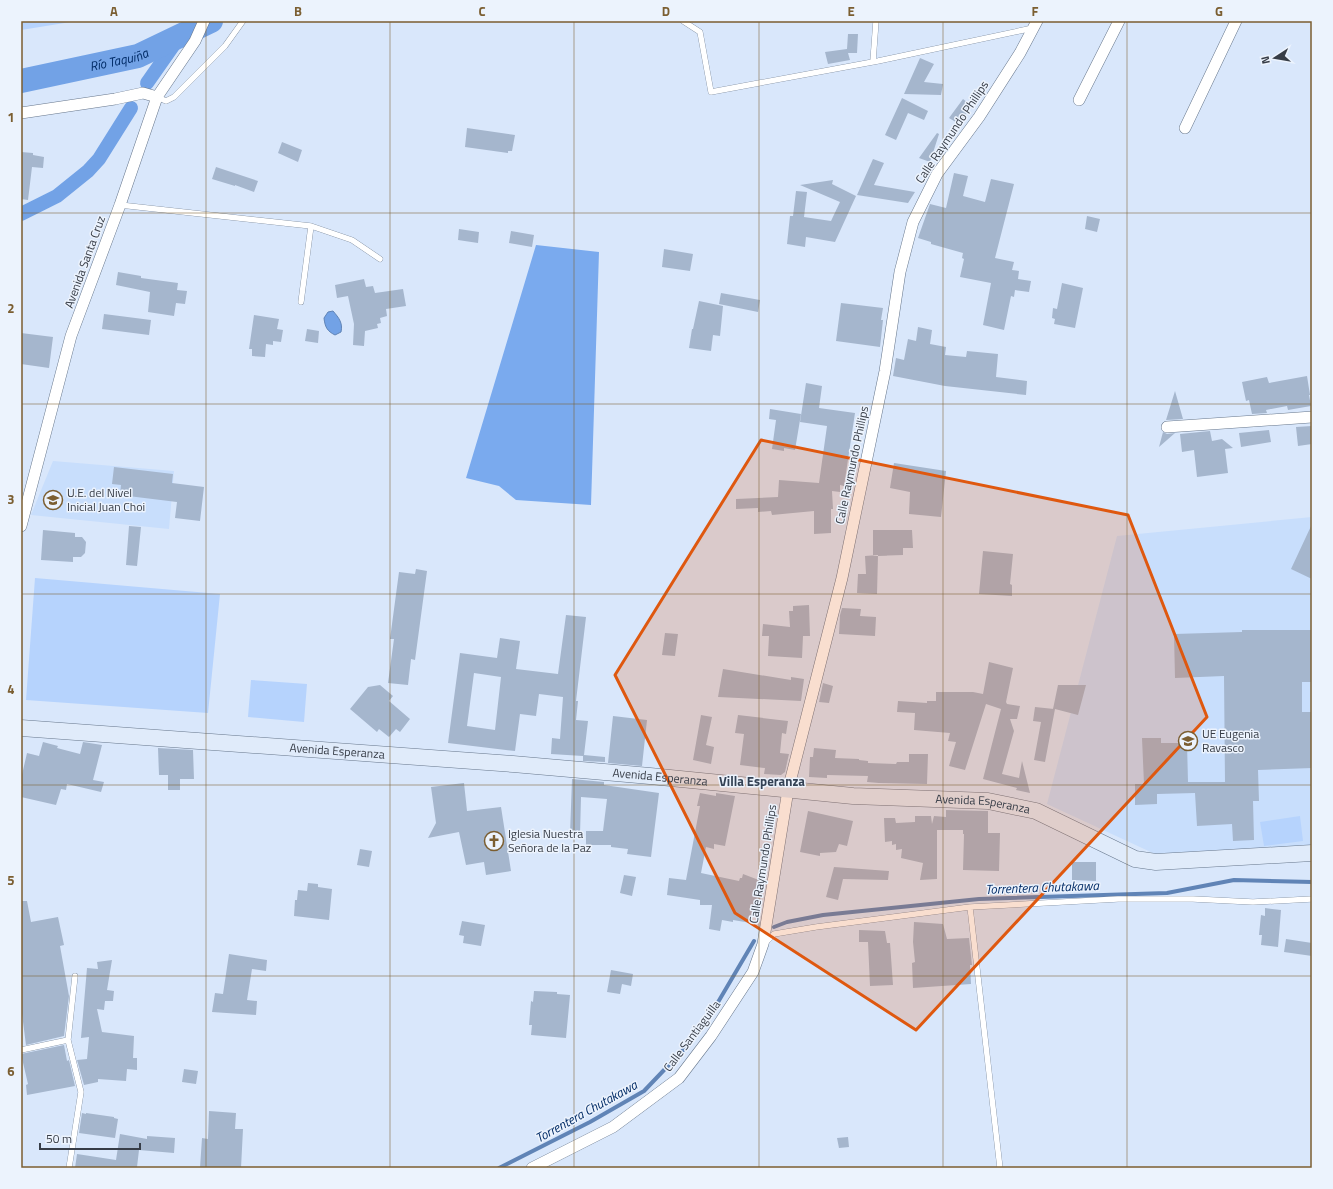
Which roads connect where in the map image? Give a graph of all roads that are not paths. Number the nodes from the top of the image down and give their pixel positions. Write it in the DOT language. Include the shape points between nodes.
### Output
graph roads {
  1 [pos="204,21"];
  2 [pos="243,21"];
  3 [pos="683,21"];
  4 [pos="876,21"];
  5 [pos="1119,21"];
  6 [pos="1236,21"];
  7 [pos="1035,25"];
  8 [pos="873,61"];
  9 [pos="157,97"];
  10 [pos="1079,100"];
  11 [pos="21,113"];
  12 [pos="1185,128"];
  13 [pos="120,205"];
  14 [pos="311,226"];
  15 [pos="380,259"];
  16 [pos="301,302"];
  17 [pos="1312,417"];
  18 [pos="1167,427"];
  19 [pos="21,526"];
  20 [pos="21,728"];
  21 [pos="788,790"];
  22 [pos="1312,853"];
  23 [pos="1312,899"];
  24 [pos="970,907"];
  25 [pos="763,942"];
  26 [pos="75,976"];
  27 [pos="68,1040"];
  28 [pos="21,1050"];
  29 [pos="69,1168"];
  30 [pos="532,1168"];
  31 [pos="1000,1168"];
  1 -- 9 [label="street, Avenida Santa Cruz" via="195,41"];
  2 -- 9 [label="lane" via="225,46 174,97 166,102"];
  3 -- 8 [label="lane" via="700,32 711,92"];
  4 -- 8 [label="lane"];
  5 -- 10 [label="street"];
  6 -- 12 [label="street"];
  7 -- 8 [label="lane"];
  7 -- 21 [label="street, Calle Raymundo Phillips" via="979,117 937,174 913,222 900,272 885,370 842,578"];
  9 -- 11 [label="street" via="143,93"];
  9 -- 13 [label="street, Avenida Santa Cruz"];
  13 -- 14 [label="lane"];
  13 -- 19 [label="street, Avenida Santa Cruz" via="71,336"];
  14 -- 15 [label="lane" via="352,240"];
  14 -- 16 [label="lane"];
  17 -- 18 [label="street"];
  20 -- 21 [label="main road, Avenida Esperanza" via="513,764"];
  21 -- 22 [label="main road, Avenida Esperanza" via="853,796 988,801 1036,810 1135,859 1156,862"];
  21 -- 25 [label="street, Calle Raymundo Phillips"];
  23 -- 24 [label="lane" via="1253,902 1118,898"];
  24 -- 25 [label="lane" via="774,934"];
  24 -- 31 [label="lane"];
  25 -- 30 [label="street, Calle Santiaguilla" via="753,972 711,1036 679,1078 614,1127"];
  26 -- 27 [label="lane"];
  27 -- 28 [label="lane"];
  27 -- 29 [label="lane" via="81,1092"];
}
